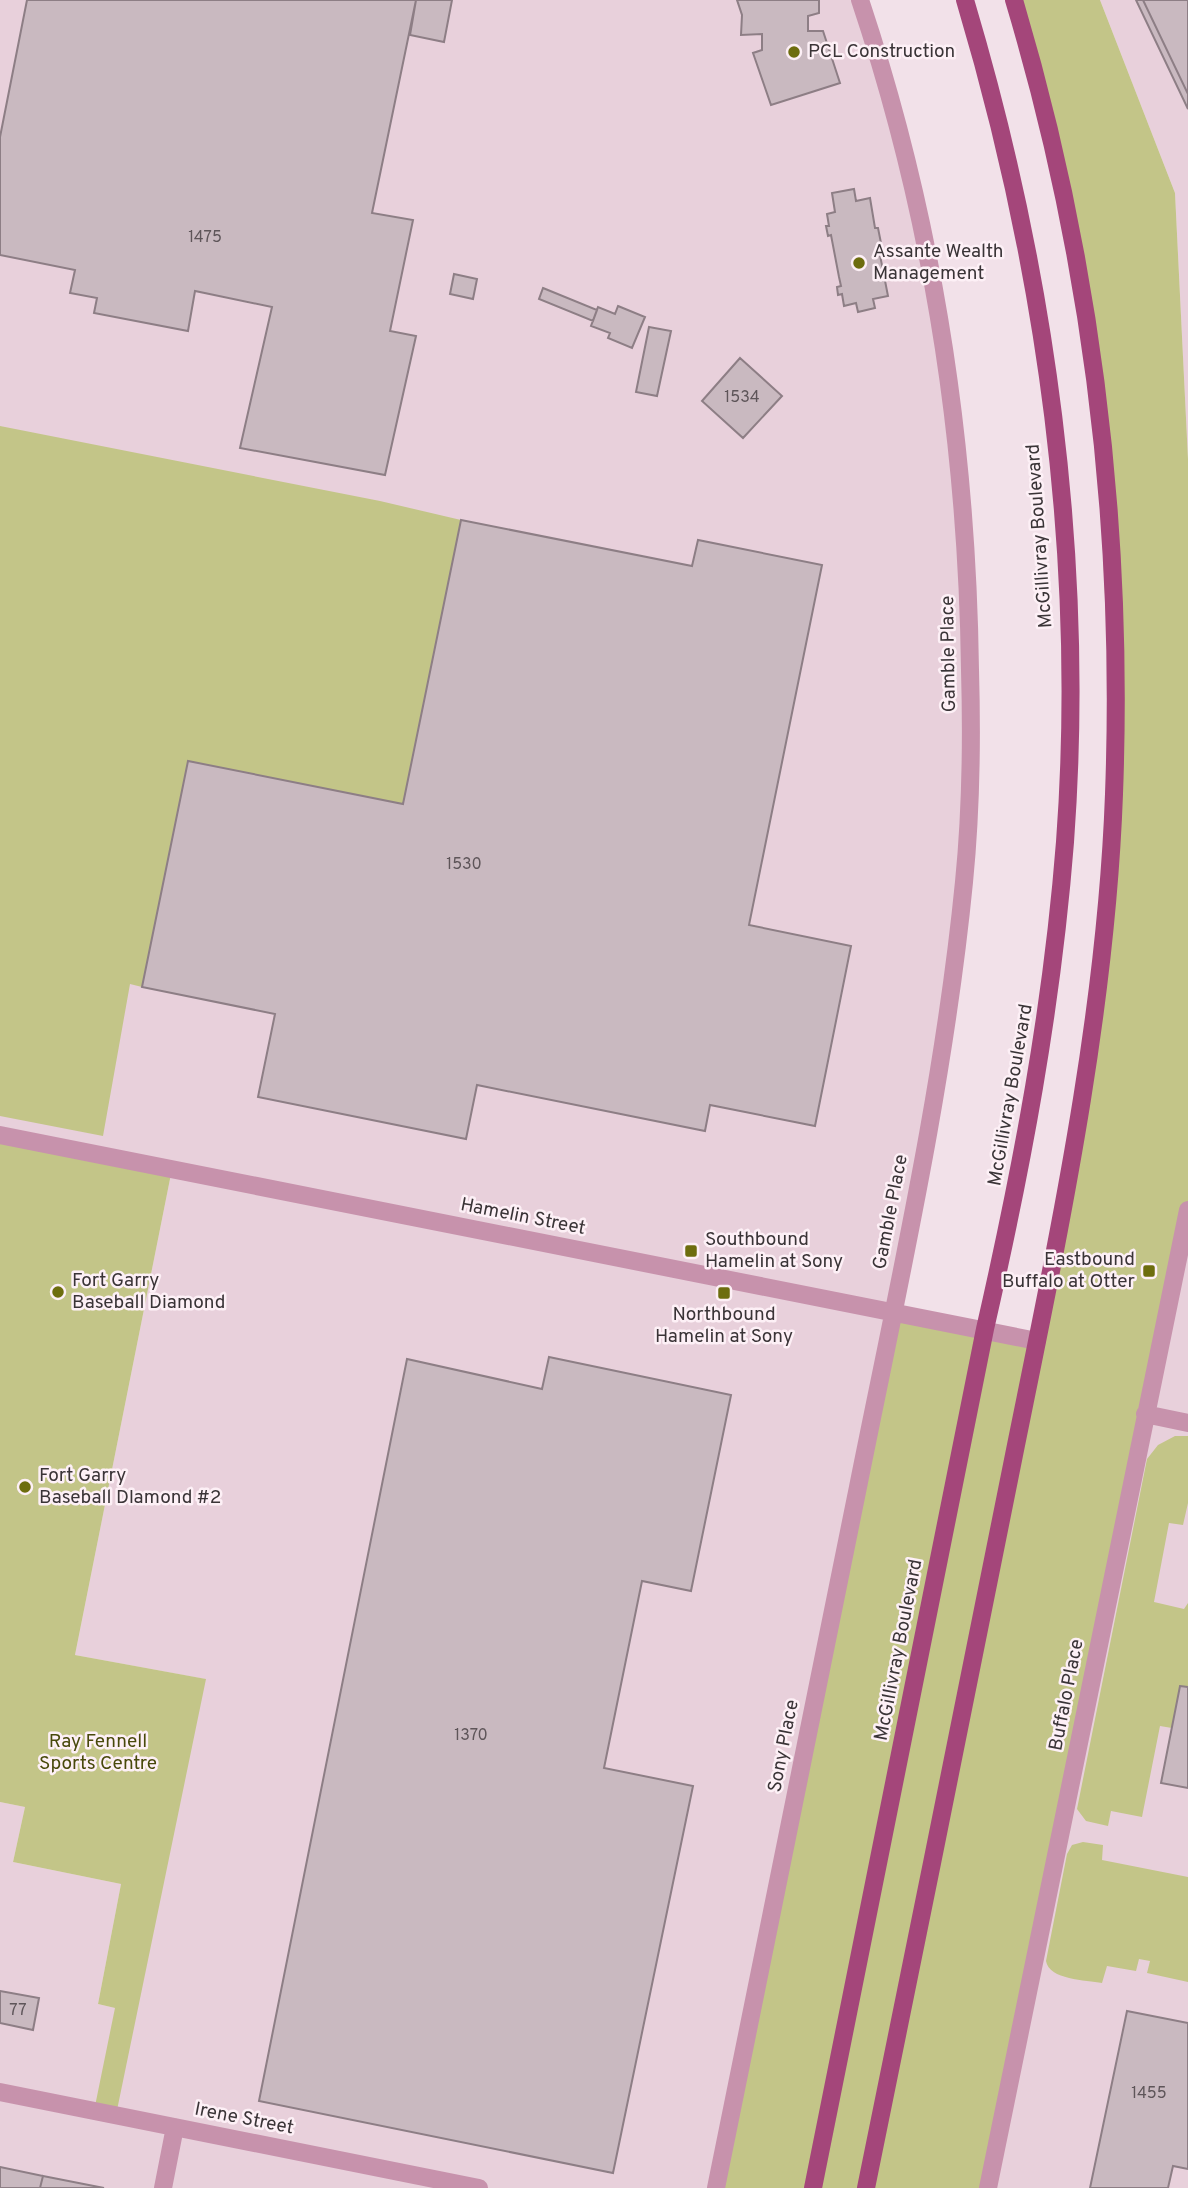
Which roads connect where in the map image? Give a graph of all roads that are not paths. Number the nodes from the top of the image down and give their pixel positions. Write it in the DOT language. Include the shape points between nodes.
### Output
graph roads {
  1 [pos="860,0"];
  2 [pos="965,0"];
  3 [pos="1014,0"];
  4 [pos="0,1135"];
  5 [pos="1188,1210"];
  6 [pos="893,1311"];
  7 [pos="985,1329"];
  8 [pos="1037,1340"];
  9 [pos="1145,1414"];
  10 [pos="1188,1423"];
  11 [pos="0,2092"];
  12 [pos="175,2127"];
  13 [pos="163,2188"];
  14 [pos="479,2188"];
  15 [pos="716,2188"];
  16 [pos="813,2188"];
  17 [pos="866,2188"];
  18 [pos="988,2188"];
  1 -- 6 [label="street, Gamble Place" via="891,99 937,306 961,481 970,638 969,790 953,977"];
  2 -- 7 [label="main road, McGillivray Boulevard" via="1017,195 1035,293 1058,471 1069,643 1065,839 1049,994 1036,1088"];
  3 -- 8 [label="main road" via="1047,117 1096,375 1115,628 1114,793 1102,954 1075,1143"];
  4 -- 6 [label="street, Hamelin Street"];
  5 -- 9 [label="street, Buffalo Place"];
  6 -- 7 [label="street, Hamelin Street"];
  6 -- 15 [label="street, Sony Place"];
  7 -- 8 [label="street, Hamelin Street"];
  7 -- 16 [label="main road, McGillivray Boulevard"];
  8 -- 17 [label="main road"];
  9 -- 10 [label="street"];
  9 -- 18 [label="street, Buffalo Place"];
  11 -- 12 [label="street, Irene Street"];
  12 -- 13 [label="street"];
  12 -- 14 [label="street, Irene Street"];
}
